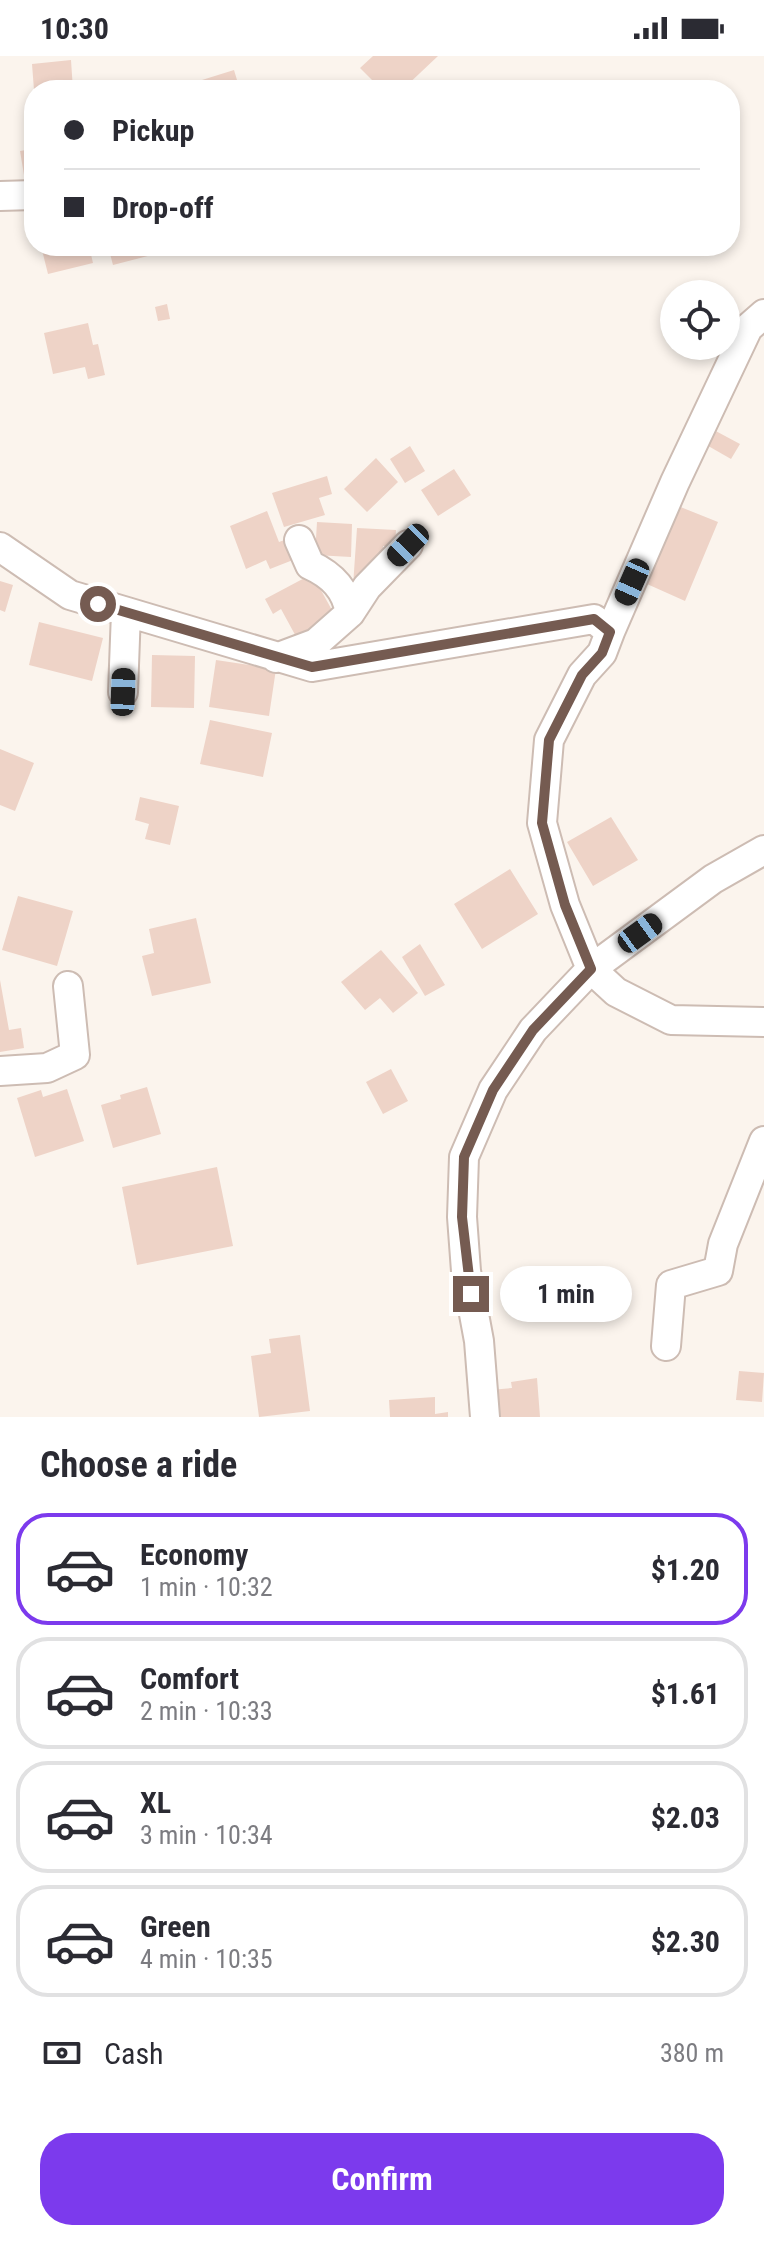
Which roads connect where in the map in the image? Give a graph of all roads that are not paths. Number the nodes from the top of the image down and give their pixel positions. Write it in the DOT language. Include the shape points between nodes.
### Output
graph roads {
  1 [pos="24,195"];
  2 [pos="0,196"];
  3 [pos="764,314"];
  4 [pos="299,540"];
  5 [pos="408,545"];
  6 [pos="0,547"];
  7 [pos="126,612"];
  8 [pos="350,613"];
  9 [pos="610,632"];
  10 [pos="276,658"];
  11 [pos="123,692"];
  12 [pos="764,850"];
  13 [pos="591,969"];
  14 [pos="68,986"];
  15 [pos="764,1022"];
  16 [pos="0,1071"];
  17 [pos="764,1141"];
  18 [pos="666,1346"];
  19 [pos="485,1417"];
  1 -- 2 [label="street"];
  3 -- 9 [label="street" via="748,328"];
  4 -- 8 [label="street" via="310,565 327,572 347,597"];
  5 -- 8 [label="street"];
  6 -- 7 [label="street" via="70,595"];
  7 -- 10 [label="street"];
  7 -- 11 [label="street"];
  8 -- 10 [label="street" via="316,643"];
  9 -- 10 [label="street" via="594,619 312,667"];
  9 -- 13 [label="street" via="549,740 542,823 565,905"];
  12 -- 13 [label="street" via="713,879"];
  13 -- 15 [label="street" via="616,992 671,1020"];
  13 -- 19 [label="street" via="533,1030 493,1090 464,1157 466,1271"];
  14 -- 16 [label="street" via="75,1055 47,1068"];
  17 -- 18 [label="street" via="723,1244 718,1271 671,1285"];
}
